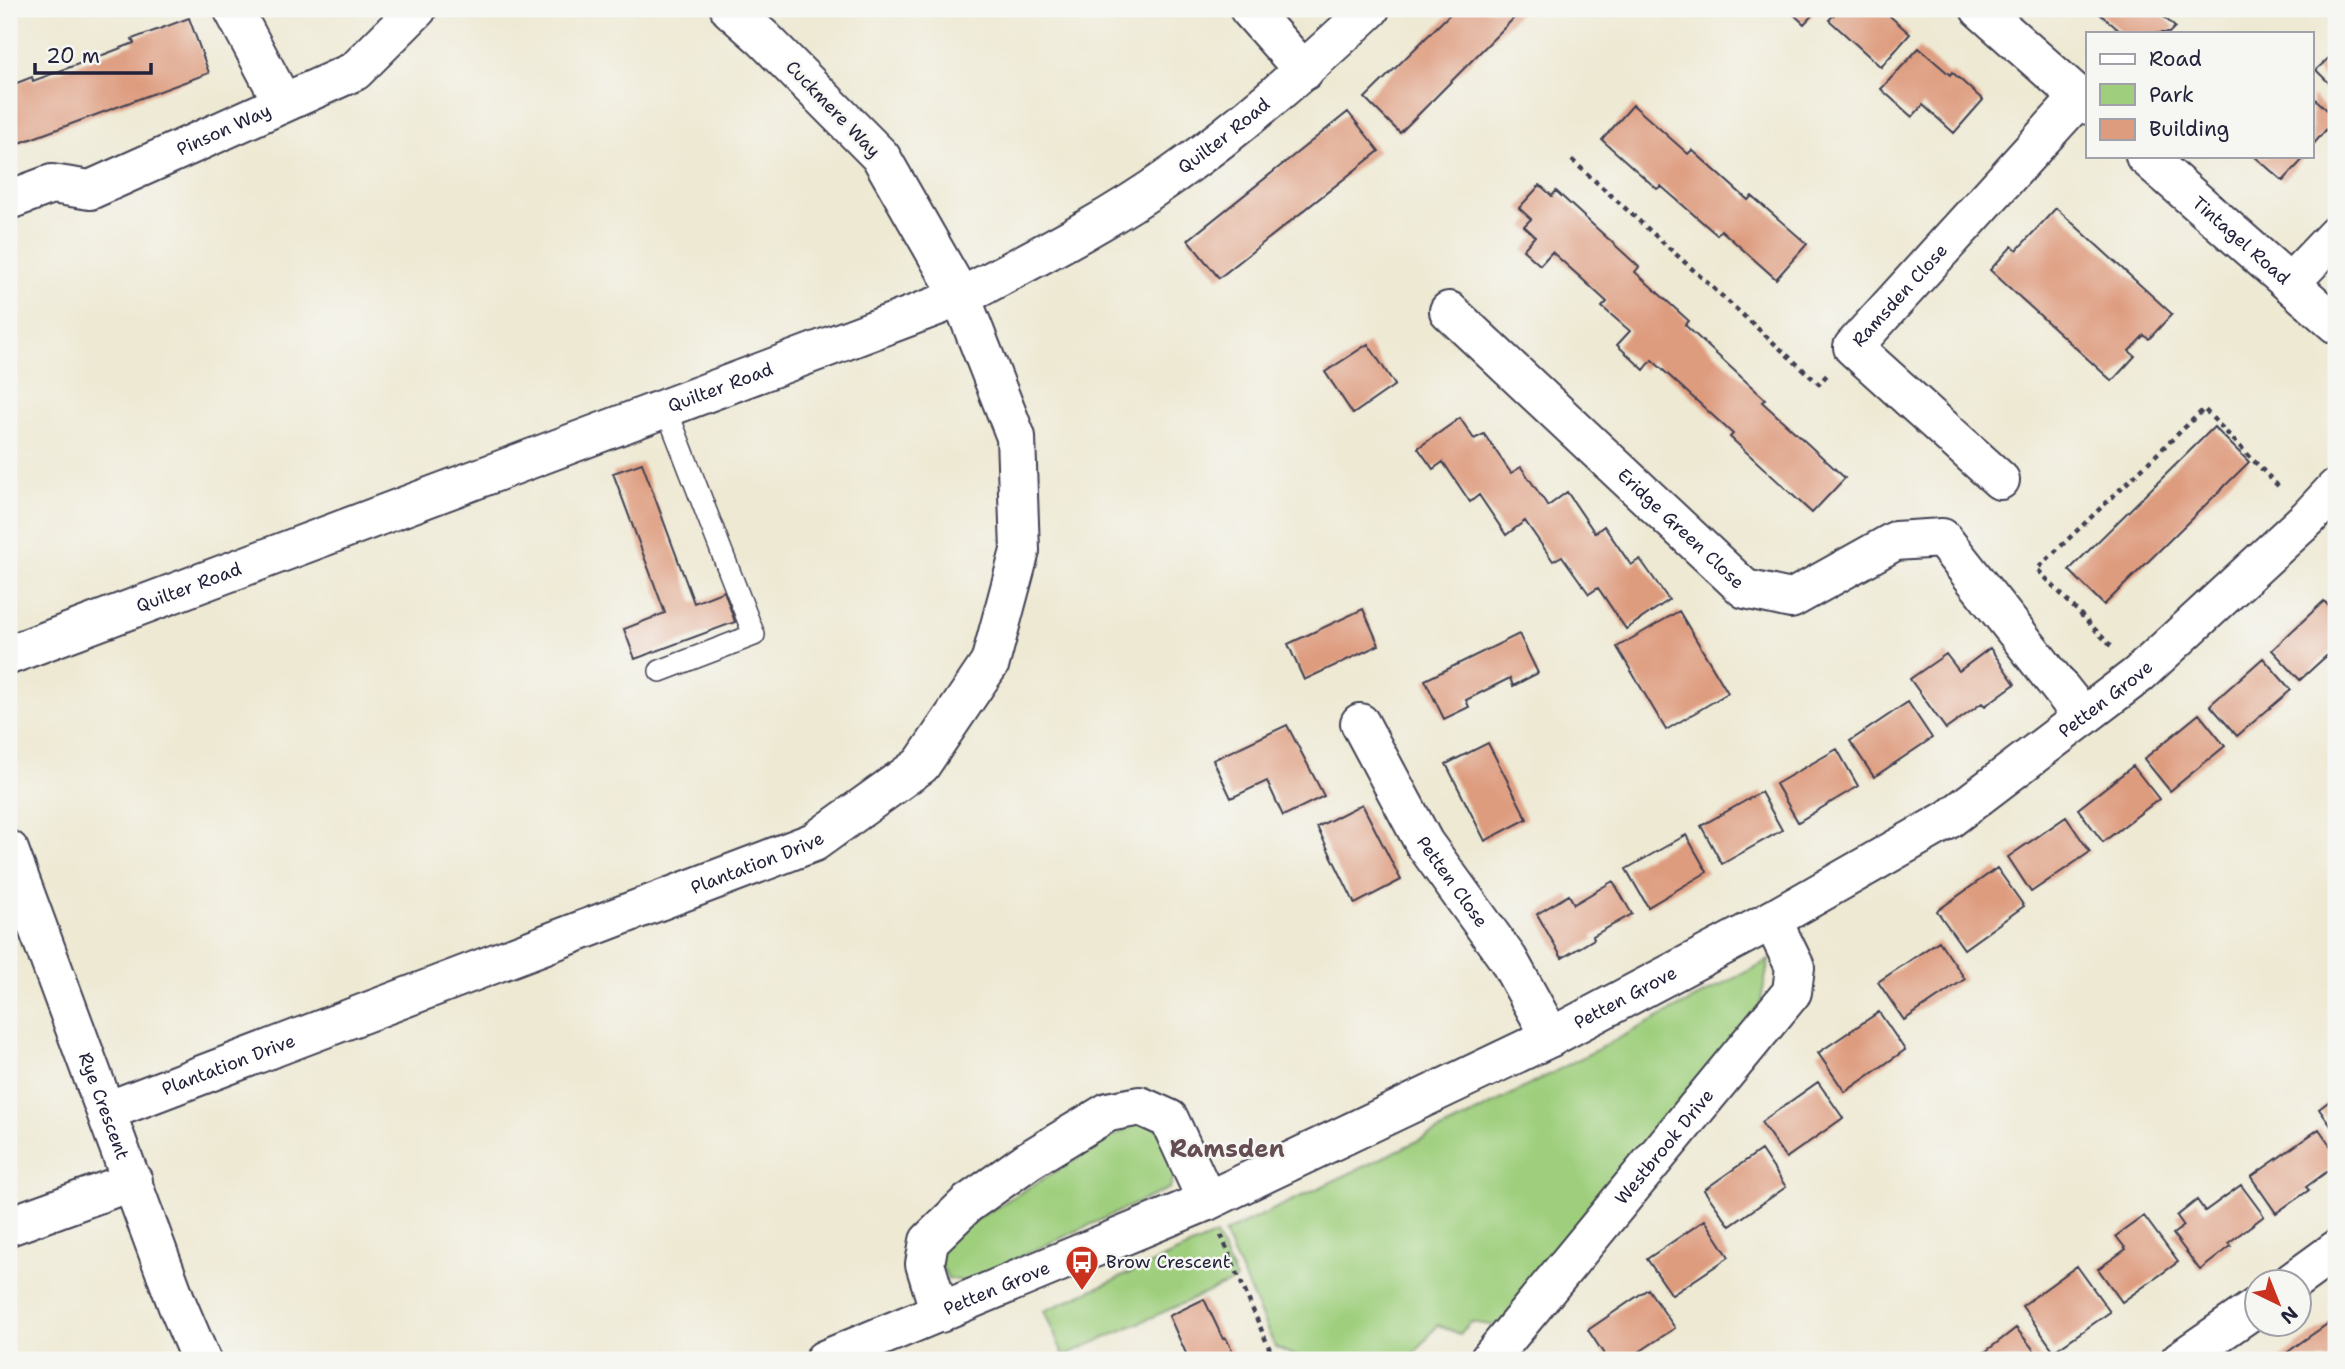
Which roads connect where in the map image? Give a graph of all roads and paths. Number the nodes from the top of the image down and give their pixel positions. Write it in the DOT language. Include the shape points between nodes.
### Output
graph roads {
  1 [pos="233,9"];
  2 [pos="417,9"];
  3 [pos="730,9"];
  4 [pos="1248,9"];
  5 [pos="1370,9"];
  6 [pos="1980,9"];
  7 [pos="1304,71"];
  8 [pos="2083,102"];
  9 [pos="283,103"];
  10 [pos="2147,158"];
  11 [pos="1572,160"];
  12 [pos="9,200"];
  13 [pos="2336,235"];
  14 [pos="2290,283"];
  15 [pos="961,297"];
  16 [pos="1449,312"];
  17 [pos="2336,324"];
  18 [pos="1853,346"];
  19 [pos="665,406"];
  20 [pos="2000,480"];
  21 [pos="2336,488"];
  22 [pos="2308,518"];
  23 [pos="9,655"];
  24 [pos="660,671"];
  25 [pos="2138,675"];
  26 [pos="2083,717"];
  27 [pos="1360,723"];
  28 [pos="9,850"];
  29 [pos="1772,920"];
  30 [pos="1551,1037"];
  31 [pos="107,1111"];
  32 [pos="133,1181"];
  33 [pos="1207,1202"];
  34 [pos="9,1226"];
  35 [pos="2336,1250"];
  36 [pos="2311,1268"];
  37 [pos="940,1313"];
  38 [pos="2244,1316"];
  39 [pos="201,1360"];
  40 [pos="824,1360"];
  41 [pos="1293,1360"];
  42 [pos="1489,1360"];
  43 [pos="2180,1360"];
  1 -- 9 [label="street"];
  2 -- 9 [label="street, Pinson Way" via="355,71"];
  3 -- 15 [label="street, Cuckmere Way" via="880,157"];
  4 -- 7 [label="street"];
  5 -- 7 [label="street, Quilter Road"];
  6 -- 8 [label="street"];
  7 -- 15 [label="street, Quilter Road" via="1174,174 1072,238"];
  8 -- 18 [label="street, Ramsden Close"];
  9 -- 12 [label="street, Pinson Way" via="90,190 52,184"];
  10 -- 14 [label="street, Tintagel Road"];
  11 -- 18 [label="path" via="1819,384"];
  13 -- 14 [label="street"];
  14 -- 17 [label="street, Tintagel Road"];
  15 -- 19 [label="street, Quilter Road"];
  15 -- 31 [label="street, Plantation Drive" via="1016,437 1020,551 990,663 921,765 814,842"];
  16 -- 26 [label="street, Eridge Green Close" via="1745,589 1791,599 1895,541 1942,538"];
  18 -- 20 [label="street, Ramsden Close"];
  19 -- 23 [label="street, Quilter Road"];
  19 -- 24 [label="lane" via="754,635"];
  21 -- 22 [label="street, Petten Grove"];
  22 -- 25 [label="street, Petten Grove"];
  22 -- 25 [label="path" via="2204,409 2037,569"];
  25 -- 26 [label="street, Petten Grove"];
  26 -- 29 [label="street, Petten Grove" via="1949,819"];
  27 -- 30 [label="street, Petten Close" via="1424,843 1508,959"];
  28 -- 31 [label="street, Rye Crescent"];
  29 -- 30 [label="street, Petten Grove"];
  29 -- 42 [label="street, Westbrook Drive" via="1795,967 1792,992"];
  30 -- 33 [label="street, Petten Grove"];
  31 -- 32 [label="street, Rye Crescent"];
  32 -- 34 [label="street"];
  32 -- 39 [label="street, Rye Crescent"];
  33 -- 37 [label="street, Petten Grove"];
  33 -- 37 [label="street" via="1169,1119 1140,1106 1108,1112 967,1204 929,1241 925,1264"];
  33 -- 41 [label="path" via="1270,1350"];
  35 -- 36 [label="street"];
  37 -- 40 [label="street, Petten Grove"];
  38 -- 43 [label="street"];
}
